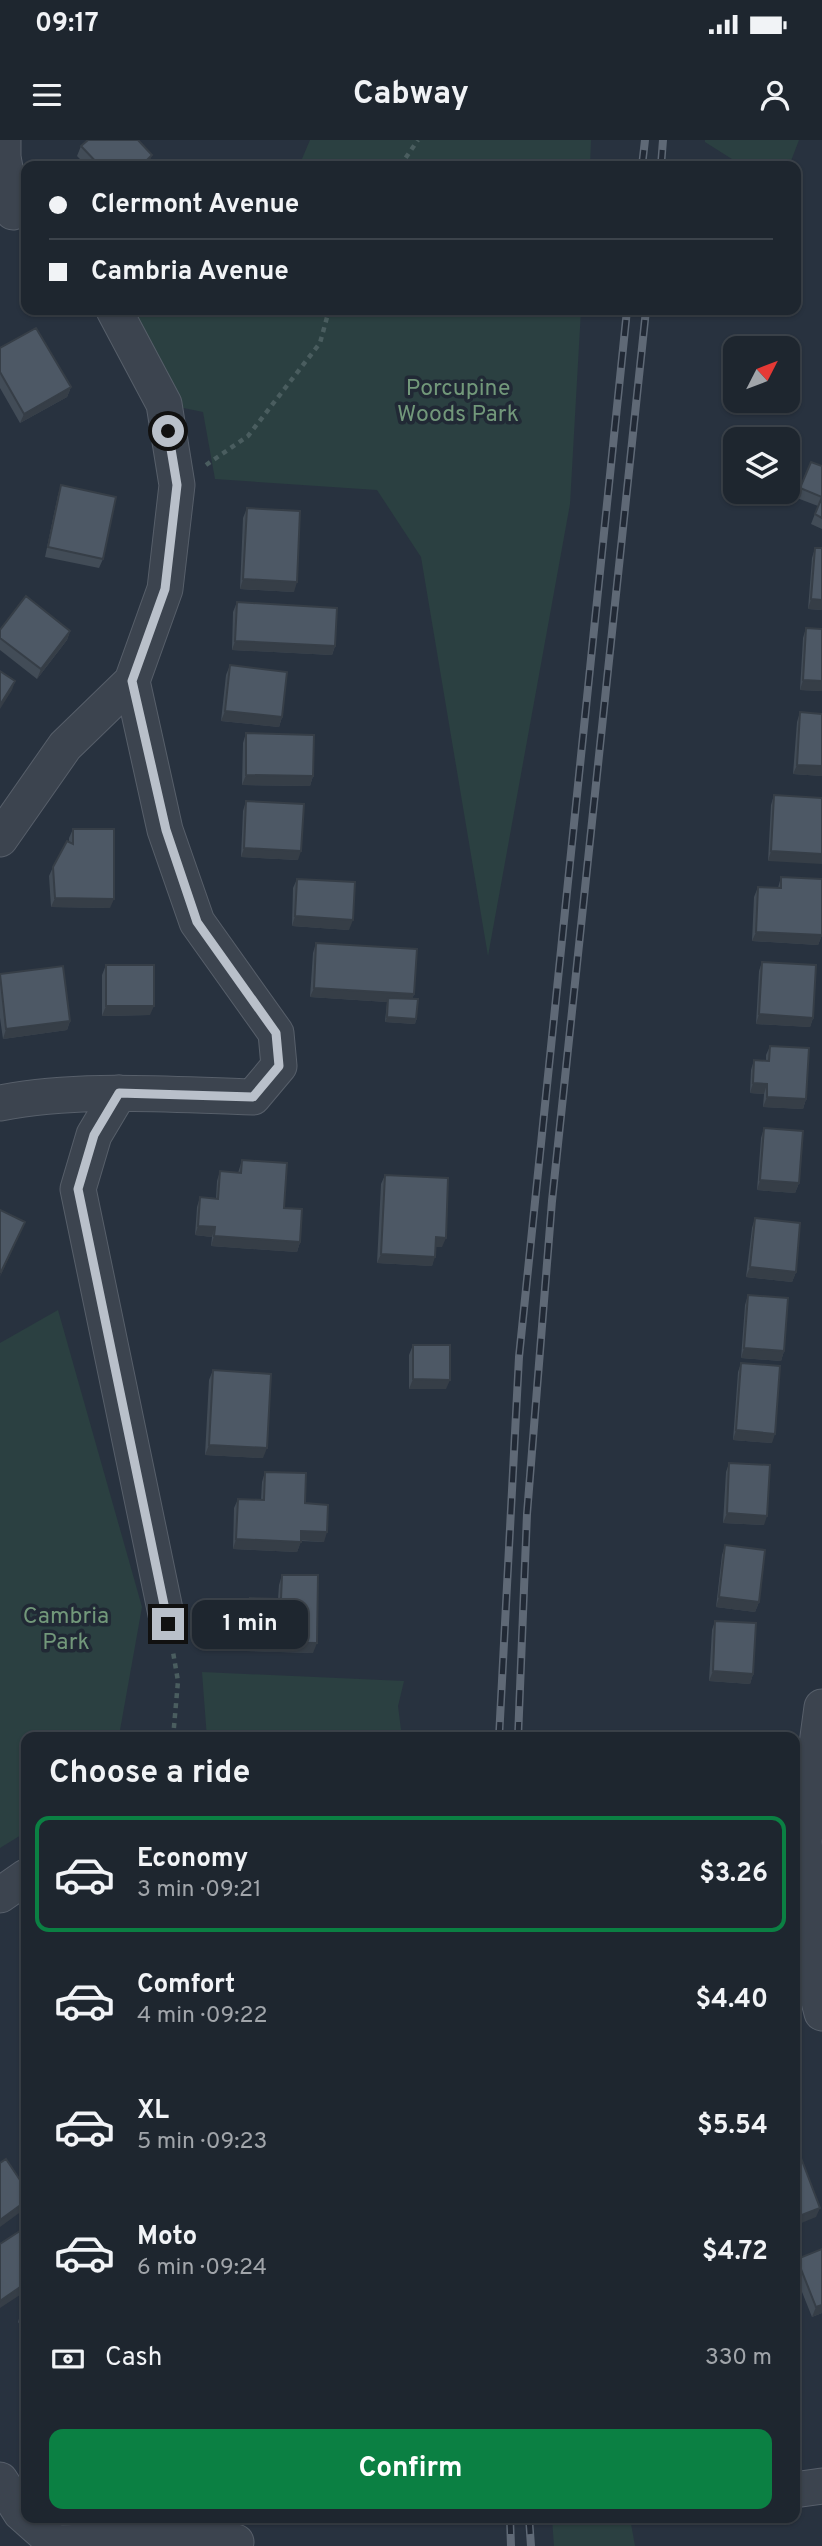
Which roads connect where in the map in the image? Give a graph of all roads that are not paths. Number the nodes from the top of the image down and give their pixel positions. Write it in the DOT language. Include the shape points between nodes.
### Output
graph roads {
  1 [pos="3,140"];
  2 [pos="13,214"];
  3 [pos="117,315"];
  4 [pos="132,681"];
  5 [pos="0,839"];
  6 [pos="119,1093"];
  7 [pos="0,1103"];
  8 [pos="168,1624"];
  9 [pos="822,1707"];
  10 [pos="21,1880"];
  11 [pos="0,1895"];
  12 [pos="822,2013"];
  13 [pos="0,2480"];
  14 [pos="822,2486"];
  15 [pos="800,2489"];
  16 [pos="21,2514"];
  17 [pos="31,2523"];
  18 [pos="235,2535"];
  19 [pos="54,2544"];
  1 -- 2 [label="street"];
  3 -- 4 [label="street" via="164,404 177,485 165,589"];
  4 -- 5 [label="street" via="65,746"];
  4 -- 6 [label="street" via="166,830 197,922 276,1033 279,1066 253,1097"];
  6 -- 7 [label="street"];
  6 -- 8 [label="street" via="94,1135 78,1189"];
  9 -- 12 [label="street" via="804,1841"];
  10 -- 11 [label="street"];
  13 -- 16 [label="street"];
  14 -- 15 [label="street"];
  17 -- 19 [label="street"];
  18 -- 19 [label="street"];
}
